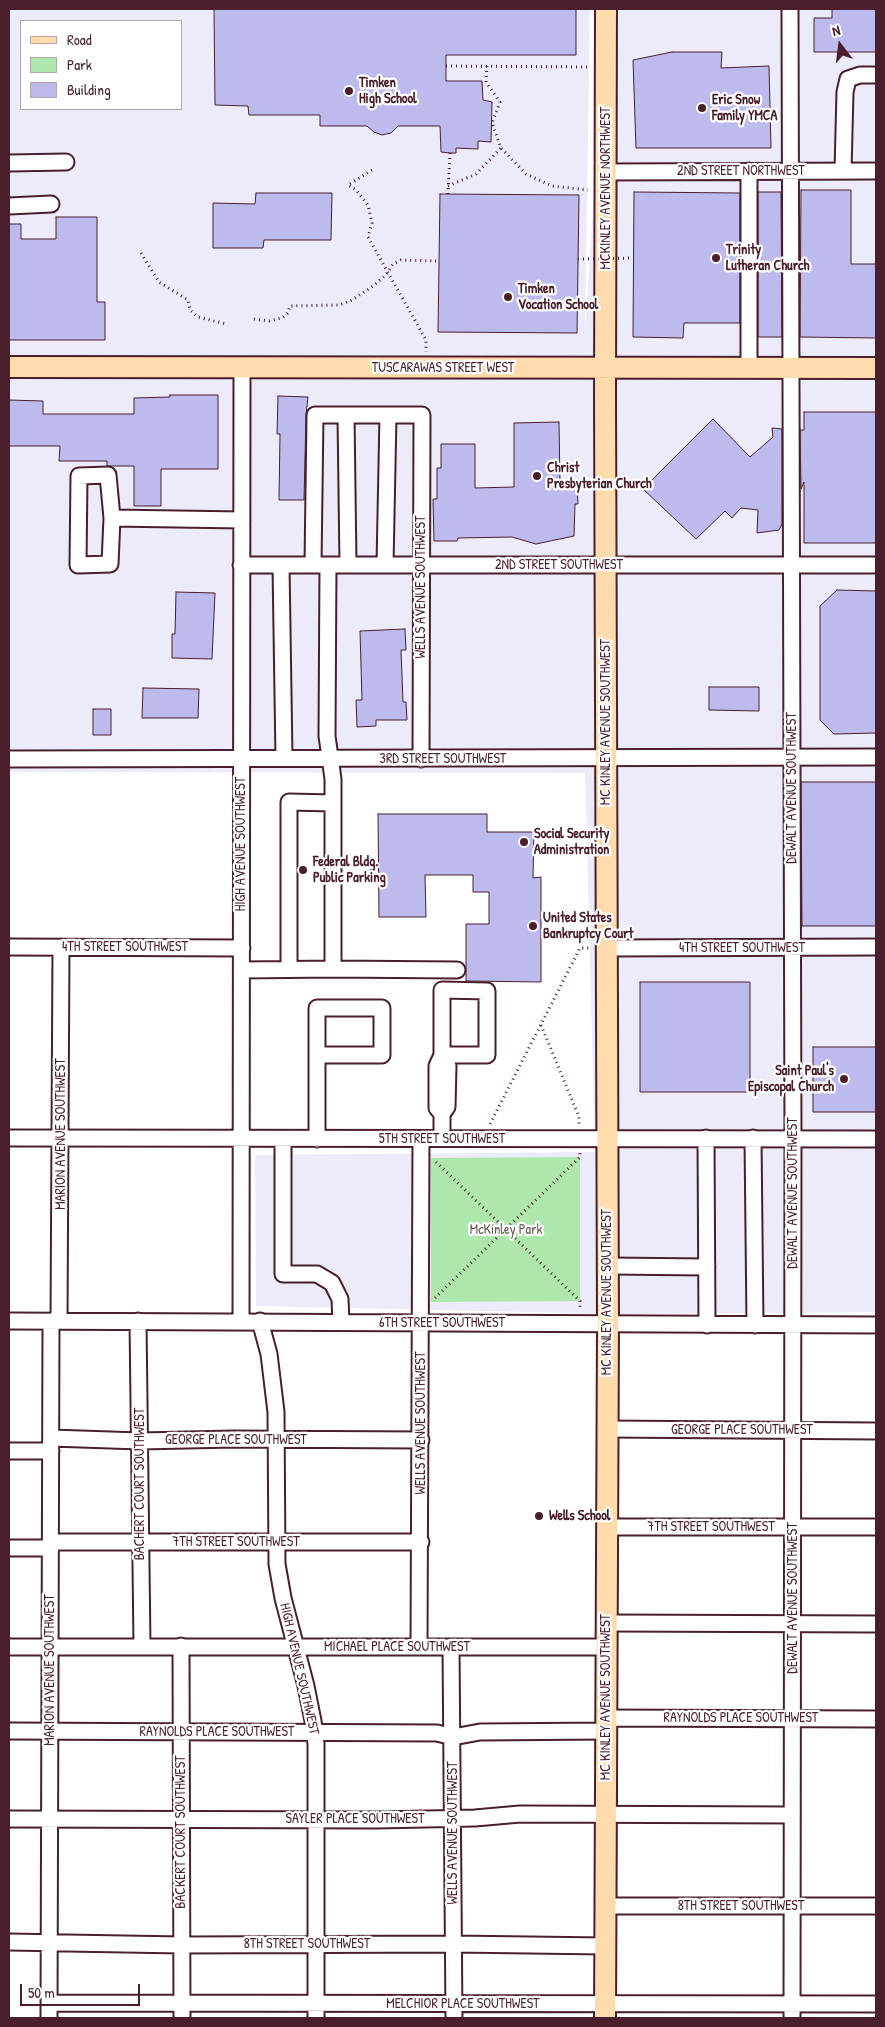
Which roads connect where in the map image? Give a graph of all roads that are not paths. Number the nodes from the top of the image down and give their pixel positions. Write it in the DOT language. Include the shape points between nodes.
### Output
graph roads {
  1 [pos="606,9"];
  2 [pos="790,9"];
  3 [pos="876,75"];
  4 [pos="66,162"];
  5 [pos="9,163"];
  6 [pos="749,171"];
  7 [pos="792,171"];
  8 [pos="843,171"];
  9 [pos="876,171"];
  10 [pos="606,172"];
  11 [pos="51,204"];
  12 [pos="9,206"];
  13 [pos="9,367"];
  14 [pos="749,367"];
  15 [pos="242,368"];
  16 [pos="605,368"];
  17 [pos="791,368"];
  18 [pos="876,368"];
  19 [pos="346,415"];
  20 [pos="388,415"];
  21 [pos="112,518"];
  22 [pos="242,520"];
  23 [pos="241,565"];
  24 [pos="281,565"];
  25 [pos="320,565"];
  26 [pos="348,565"];
  27 [pos="385,565"];
  28 [pos="421,565"];
  29 [pos="792,565"];
  30 [pos="876,565"];
  31 [pos="605,566"];
  32 [pos="792,757"];
  33 [pos="876,757"];
  34 [pos="9,758"];
  35 [pos="241,758"];
  36 [pos="284,758"];
  37 [pos="606,758"];
  38 [pos="330,759"];
  39 [pos="421,759"];
  40 [pos="333,803"];
  41 [pos="9,947"];
  42 [pos="62,947"];
  43 [pos="876,947"];
  44 [pos="242,948"];
  45 [pos="607,948"];
  46 [pos="792,948"];
  47 [pos="289,969"];
  48 [pos="242,970"];
  49 [pos="333,970"];
  50 [pos="457,970"];
  51 [pos="442,1054"];
  52 [pos="317,1055"];
  53 [pos="9,1138"];
  54 [pos="61,1138"];
  55 [pos="442,1138"];
  56 [pos="706,1138"];
  57 [pos="753,1138"];
  58 [pos="793,1138"];
  59 [pos="242,1139"];
  60 [pos="284,1139"];
  61 [pos="317,1139"];
  62 [pos="421,1139"];
  63 [pos="607,1139"];
  64 [pos="876,1139"];
  65 [pos="608,1266"];
  66 [pos="707,1267"];
  67 [pos="9,1321"];
  68 [pos="55,1321"];
  69 [pos="138,1321"];
  70 [pos="241,1321"];
  71 [pos="260,1321"];
  72 [pos="341,1322"];
  73 [pos="425,1323"];
  74 [pos="608,1324"];
  75 [pos="707,1325"];
  76 [pos="755,1325"];
  77 [pos="793,1325"];
  78 [pos="876,1325"];
  79 [pos="607,1429"];
  80 [pos="876,1430"];
  81 [pos="793,1431"];
  82 [pos="276,1439"];
  83 [pos="421,1440"];
  84 [pos="140,1441"];
  85 [pos="51,1444"];
  86 [pos="9,1451"];
  87 [pos="793,1526"];
  88 [pos="606,1527"];
  89 [pos="876,1527"];
  90 [pos="140,1541"];
  91 [pos="276,1542"];
  92 [pos="421,1542"];
  93 [pos="51,1545"];
  94 [pos="9,1548"];
  95 [pos="606,1623"];
  96 [pos="793,1624"];
  97 [pos="876,1624"];
  98 [pos="142,1646"];
  99 [pos="181,1646"];
  100 [pos="9,1647"];
  101 [pos="50,1647"];
  102 [pos="295,1647"];
  103 [pos="419,1647"];
  104 [pos="451,1647"];
  105 [pos="606,1647"];
  106 [pos="792,1718"];
  107 [pos="876,1719"];
  108 [pos="605,1725"];
  109 [pos="9,1731"];
  110 [pos="50,1731"];
  111 [pos="181,1732"];
  112 [pos="315,1732"];
  113 [pos="453,1737"];
  114 [pos="605,1814"];
  115 [pos="792,1814"];
  116 [pos="453,1818"];
  117 [pos="9,1819"];
  118 [pos="50,1819"];
  119 [pos="181,1820"];
  120 [pos="316,1820"];
  121 [pos="605,1906"];
  122 [pos="792,1906"];
  123 [pos="876,1906"];
  124 [pos="9,1942"];
  125 [pos="50,1942"];
  126 [pos="316,1944"];
  127 [pos="454,1944"];
  128 [pos="182,1945"];
  129 [pos="605,1946"];
  130 [pos="182,2002"];
  131 [pos="49,2003"];
  132 [pos="876,2004"];
  133 [pos="316,2011"];
  134 [pos="454,2011"];
  135 [pos="605,2011"];
  136 [pos="792,2011"];
  137 [pos="49,2018"];
  138 [pos="182,2018"];
  1 -- 10 [label="main road, MCKINLEY AVENUE NORTHWEST"];
  2 -- 7 [label="street, DEWALT AVENUE SOUTHWEST"];
  3 -- 8 [label="street" via="848,78"];
  4 -- 5 [label="street"];
  6 -- 7 [label="street, 2ND STREET NORTHWEST"];
  6 -- 10 [label="street, 2ND STREET NORTHWEST"];
  6 -- 14 [label="street"];
  7 -- 8 [label="street, 2ND STREET NORTHWEST"];
  7 -- 17 [label="street, DEWALT AVENUE SOUTHWEST"];
  8 -- 9 [label="street, 2ND STREET NORTHWEST"];
  10 -- 16 [label="main road, MCKINLEY AVENUE NORTHWEST"];
  11 -- 12 [label="street"];
  13 -- 15 [label="main road, TUSCARAWAS STREET WEST"];
  14 -- 16 [label="main road, TUSCARAWAS STREET WEST"];
  14 -- 17 [label="main road, TUSCARAWAS STREET WEST"];
  15 -- 16 [label="main road, TUSCARAWAS STREET WEST"];
  15 -- 22 [label="street, HIGH AVENUE SOUTHWEST"];
  16 -- 31 [label="main road, MCKINLEY AVENUE NORTHWEST"];
  17 -- 18 [label="main road, TUSCARAWAS STREET WEST"];
  17 -- 29 [label="street, DEWALT AVENUE SOUTHWEST"];
  19 -- 20 [label="street"];
  19 -- 25 [label="street" via="315,415"];
  19 -- 26 [label="street"];
  20 -- 27 [label="street"];
  20 -- 28 [label="street, WELLS AVENUE SOUTHWEST" via="422,415"];
  21 -- 21 [label="street" via="110,564 78,565 80,476 108,475"];
  21 -- 22 [label="street"];
  22 -- 23 [label="street, HIGH AVENUE SOUTHWEST"];
  23 -- 24 [label="street, 2ND STREET SOUTHWEST"];
  23 -- 35 [label="street, HIGH AVENUE SOUTHWEST"];
  24 -- 25 [label="street, 2ND STREET SOUTHWEST"];
  24 -- 36 [label="street"];
  25 -- 26 [label="street, 2ND STREET SOUTHWEST"];
  25 -- 38 [label="street"];
  26 -- 27 [label="street, 2ND STREET SOUTHWEST"];
  27 -- 28 [label="street, 2ND STREET SOUTHWEST"];
  28 -- 31 [label="street, 2ND STREET SOUTHWEST"];
  28 -- 39 [label="street, WELLS AVENUE SOUTHWEST"];
  29 -- 30 [label="street, 2ND STREET SOUTHWEST"];
  29 -- 31 [label="street, 2ND STREET SOUTHWEST"];
  29 -- 32 [label="street, DEWALT AVENUE SOUTHWEST"];
  31 -- 37 [label="main road, MC KINLEY AVENUE SOUTHWEST"];
  32 -- 33 [label="street, 3RD STREET SOUTHWEST"];
  32 -- 37 [label="street, 3RD STREET SOUTHWEST"];
  32 -- 46 [label="street, DEWALT AVENUE SOUTHWEST"];
  34 -- 35 [label="street, 3RD STREET SOUTHWEST"];
  35 -- 36 [label="street, 3RD STREET SOUTHWEST"];
  35 -- 44 [label="street, HIGH AVENUE SOUTHWEST"];
  36 -- 38 [label="street, 3RD STREET SOUTHWEST"];
  37 -- 39 [label="street, 3RD STREET SOUTHWEST"];
  37 -- 45 [label="main road, MC KINLEY AVENUE SOUTHWEST"];
  38 -- 39 [label="street, 3RD STREET SOUTHWEST"];
  38 -- 40 [label="street"];
  40 -- 47 [label="street" via="289,802"];
  40 -- 49 [label="street"];
  41 -- 42 [label="street, 4TH STREET SOUTHWEST"];
  42 -- 44 [label="street, 4TH STREET SOUTHWEST"];
  42 -- 54 [label="street, MARION AVENUE SOUTHWEST"];
  43 -- 46 [label="street, 4TH STREET SOUTHWEST"];
  44 -- 48 [label="street, HIGH AVENUE SOUTHWEST"];
  45 -- 46 [label="street, 4TH STREET SOUTHWEST"];
  45 -- 63 [label="main road, MC KINLEY AVENUE SOUTHWEST"];
  46 -- 58 [label="street, DEWALT AVENUE SOUTHWEST"];
  47 -- 48 [label="street"];
  47 -- 49 [label="street"];
  48 -- 59 [label="street, HIGH AVENUE SOUTHWEST"];
  49 -- 50 [label="street"];
  51 -- 51 [label="street" via="487,1056 487,991 442,990"];
  51 -- 55 [label="street" via="437,1066 437,1108 442,1114"];
  52 -- 52 [label="street" via="317,1008 382,1008 382,1055"];
  52 -- 61 [label="street"];
  53 -- 54 [label="street, 5TH STREET SOUTHWEST"];
  54 -- 59 [label="street, 5TH STREET SOUTHWEST"];
  54 -- 68 [label="street, MARION AVENUE SOUTHWEST"];
  55 -- 62 [label="street, 5TH STREET SOUTHWEST"];
  55 -- 63 [label="street, 5TH STREET SOUTHWEST"];
  56 -- 57 [label="street, 5TH STREET SOUTHWEST"];
  56 -- 63 [label="street, 5TH STREET SOUTHWEST"];
  56 -- 66 [label="street"];
  57 -- 58 [label="street, 5TH STREET SOUTHWEST"];
  57 -- 76 [label="street"];
  58 -- 64 [label="street, 5TH STREET SOUTHWEST"];
  58 -- 77 [label="street, DEWALT AVENUE SOUTHWEST"];
  59 -- 60 [label="street, 5TH STREET SOUTHWEST"];
  59 -- 70 [label="street, HIGH AVENUE SOUTHWEST"];
  60 -- 61 [label="street, 5TH STREET SOUTHWEST"];
  60 -- 72 [label="street" via="283,1274 317,1274 332,1283 340,1300"];
  61 -- 62 [label="street, 5TH STREET SOUTHWEST"];
  62 -- 73 [label="street, WELLS AVENUE SOUTHWEST"];
  63 -- 65 [label="main road, MC KINLEY AVENUE SOUTHWEST"];
  65 -- 66 [label="street"];
  65 -- 74 [label="main road, MC KINLEY AVENUE SOUTHWEST"];
  66 -- 75 [label="street"];
  67 -- 68 [label="street, 6TH STREET SOUTHWEST"];
  68 -- 69 [label="street, 6TH STREET SOUTHWEST"];
  68 -- 85 [label="street, MARION AVENUE SOUTHWEST"];
  69 -- 70 [label="street, 6TH STREET SOUTHWEST"];
  69 -- 84 [label="street, BACHERT COURT SOUTHWEST"];
  70 -- 71 [label="street, 6TH STREET SOUTHWEST"];
  71 -- 72 [label="street, 6TH STREET SOUTHWEST"];
  71 -- 82 [label="street, HIGH AVENUE SOUTHWEST" via="269,1354"];
  72 -- 73 [label="street, 6TH STREET SOUTHWEST"];
  73 -- 74 [label="street, 6TH STREET SOUTHWEST"];
  73 -- 83 [label="street, WELLS AVENUE SOUTHWEST"];
  74 -- 75 [label="street, 6TH STREET SOUTHWEST"];
  74 -- 79 [label="main road, MC KINLEY AVENUE SOUTHWEST"];
  75 -- 76 [label="street, 6TH STREET SOUTHWEST"];
  76 -- 77 [label="street, 6TH STREET SOUTHWEST"];
  77 -- 78 [label="street, 6TH STREET SOUTHWEST"];
  77 -- 81 [label="street, DEWALT AVENUE SOUTHWEST"];
  79 -- 81 [label="street, GEORGE PLACE SOUTHWEST"];
  79 -- 88 [label="main road, MC KINLEY AVENUE SOUTHWEST"];
  80 -- 81 [label="street, GEORGE PLACE SOUTHWEST"];
  81 -- 87 [label="street, DEWALT AVENUE SOUTHWEST"];
  82 -- 83 [label="street, GEORGE PLACE SOUTHWEST"];
  82 -- 84 [label="street, GEORGE PLACE SOUTHWEST"];
  82 -- 91 [label="street, HIGH AVENUE SOUTHWEST"];
  83 -- 92 [label="street, WELLS AVENUE SOUTHWEST"];
  84 -- 85 [label="street, GEORGE PLACE SOUTHWEST"];
  84 -- 90 [label="street, BACHERT COURT SOUTHWEST"];
  85 -- 86 [label="street, GEORGE PLACE SOUTHWEST"];
  85 -- 93 [label="street, MARION AVENUE SOUTHWEST"];
  87 -- 88 [label="street, 7TH STREET SOUTHWEST"];
  87 -- 89 [label="street, 7TH STREET SOUTHWEST"];
  87 -- 96 [label="street, DEWALT AVENUE SOUTHWEST"];
  88 -- 95 [label="main road, MC KINLEY AVENUE SOUTHWEST"];
  90 -- 91 [label="street, 7TH STREET SOUTHWEST"];
  90 -- 93 [label="street, 7TH STREET SOUTHWEST"];
  90 -- 98 [label="street, BACHERT COURT SOUTHWEST"];
  91 -- 92 [label="street, 7TH STREET SOUTHWEST"];
  91 -- 102 [label="street, HIGH AVENUE SOUTHWEST" via="276,1564"];
  92 -- 103 [label="street, WELLS AVENUE SOUTHWEST"];
  93 -- 94 [label="street, 7TH STREET SOUTHWEST"];
  93 -- 101 [label="street, MARION AVENUE SOUTHWEST"];
  95 -- 96 [label="street"];
  95 -- 105 [label="main road, MC KINLEY AVENUE SOUTHWEST"];
  96 -- 97 [label="street"];
  96 -- 106 [label="street, DEWALT AVENUE SOUTHWEST"];
  98 -- 99 [label="street, MICHAEL PLACE SOUTHWEST"];
  98 -- 101 [label="street, MICHAEL PLACE SOUTHWEST"];
  99 -- 102 [label="street, MICHAEL PLACE SOUTHWEST"];
  99 -- 111 [label="street, BACKERT COURT SOUTHWEST"];
  100 -- 101 [label="street, MICHAEL PLACE SOUTHWEST"];
  101 -- 110 [label="street, MARION AVENUE SOUTHWEST"];
  102 -- 103 [label="street, MICHAEL PLACE SOUTHWEST"];
  102 -- 112 [label="street, HIGH AVENUE SOUTHWEST"];
  103 -- 104 [label="street, MICHAEL PLACE SOUTHWEST"];
  104 -- 105 [label="street, MICHAEL PLACE SOUTHWEST"];
  104 -- 113 [label="street, WELLS AVENUE SOUTHWEST"];
  105 -- 108 [label="main road, MC KINLEY AVENUE SOUTHWEST"];
  106 -- 107 [label="street, RAYNOLDS PLACE SOUTHWEST"];
  106 -- 108 [label="street, RAYNOLDS PLACE SOUTHWEST"];
  106 -- 115 [label="street, DEWALT AVENUE SOUTHWEST"];
  108 -- 113 [label="street, RAYNOLDS PLACE SOUTHWEST" via="480,1732"];
  108 -- 114 [label="main road, MC KINLEY AVENUE SOUTHWEST"];
  109 -- 110 [label="street, RAYNOLDS PLACE SOUTHWEST"];
  110 -- 111 [label="street, RAYNOLDS PLACE SOUTHWEST"];
  110 -- 118 [label="street, MARION AVENUE SOUTHWEST"];
  111 -- 112 [label="street, RAYNOLDS PLACE SOUTHWEST"];
  111 -- 119 [label="street, BACKERT COURT SOUTHWEST"];
  112 -- 113 [label="street, RAYNOLDS PLACE SOUTHWEST" via="437,1733"];
  112 -- 120 [label="street, HIGH AVENUE SOUTHWEST"];
  113 -- 116 [label="street, WELLS AVENUE SOUTHWEST"];
  114 -- 115 [label="street, SAYLER PLACE SOUTHWEST"];
  114 -- 116 [label="street, SAYLER PLACE SOUTHWEST"];
  114 -- 121 [label="main road, MC KINLEY AVENUE SOUTHWEST"];
  115 -- 122 [label="street, DEWALT AVENUE SOUTHWEST"];
  116 -- 120 [label="street, SAYLER PLACE SOUTHWEST"];
  116 -- 127 [label="street, WELLS AVENUE SOUTHWEST"];
  117 -- 118 [label="street, SAYLER PLACE SOUTHWEST"];
  118 -- 119 [label="street, SAYLER PLACE SOUTHWEST"];
  118 -- 125 [label="street, MARION AVENUE SOUTHWEST"];
  119 -- 120 [label="street, SAYLER PLACE SOUTHWEST"];
  119 -- 128 [label="street, BACKERT COURT SOUTHWEST"];
  120 -- 126 [label="street, HIGH AVENUE SOUTHWEST"];
  121 -- 122 [label="street, 8TH STREET SOUTHWEST"];
  121 -- 129 [label="main road, MC KINLEY AVENUE SOUTHWEST"];
  122 -- 123 [label="street, 8TH STREET SOUTHWEST"];
  122 -- 136 [label="street, DEWALT AVENUE SOUTHWEST"];
  124 -- 125 [label="street, 8TH STREET SOUTHWEST"];
  125 -- 128 [label="street, 8TH STREET SOUTHWEST"];
  125 -- 131 [label="street, MARION AVENUE SOUTHWEST"];
  126 -- 127 [label="street, 8TH STREET SOUTHWEST"];
  126 -- 128 [label="street, 8TH STREET SOUTHWEST"];
  126 -- 133 [label="street, HIGH AVENUE SOUTHWEST"];
  127 -- 129 [label="street, 8TH STREET SOUTHWEST"];
  127 -- 134 [label="street, WELLS AVENUE SOUTHWEST"];
  128 -- 130 [label="street, BACKERT COURT SOUTHWEST"];
  129 -- 135 [label="main road, MC KINLEY AVENUE SOUTHWEST"];
  130 -- 131 [label="street, MELCHIOR PLACE SOUTHWEST"];
  130 -- 133 [label="street, MELCHIOR PLACE SOUTHWEST"];
  130 -- 138 [label="street, BACKERT COURT SOUTHWEST"];
  131 -- 137 [label="street, MARION AVENUE SOUTHWEST"];
  132 -- 136 [label="street, MELCHIOR PLACE SOUTHWEST"];
  133 -- 134 [label="street, MELCHIOR PLACE SOUTHWEST"];
  134 -- 135 [label="street, MELCHIOR PLACE SOUTHWEST"];
  135 -- 136 [label="street, MELCHIOR PLACE SOUTHWEST"];
}
